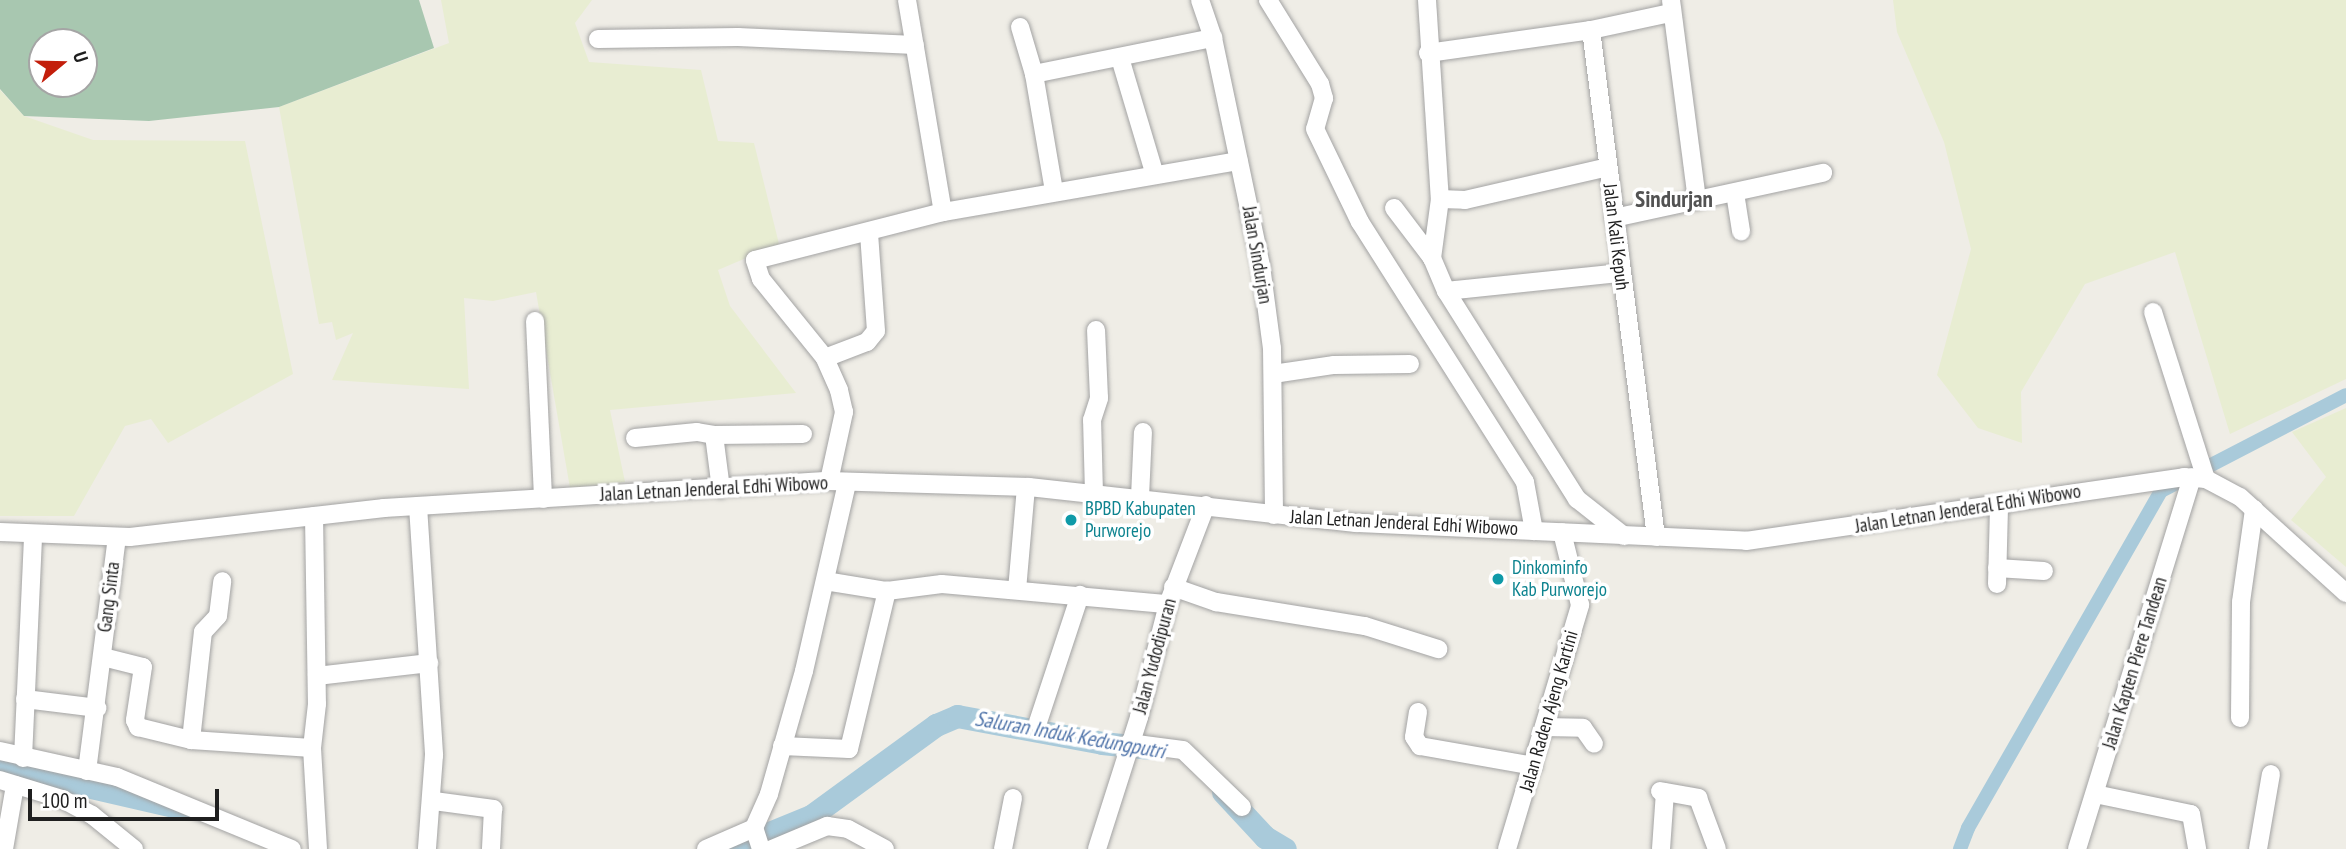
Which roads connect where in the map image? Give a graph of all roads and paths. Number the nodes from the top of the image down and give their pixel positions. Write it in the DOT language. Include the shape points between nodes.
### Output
graph roads {
  1 [pos="907,0"];
  2 [pos="1200,0"];
  3 [pos="1268,0"];
  4 [pos="1427,0"];
  5 [pos="1670,7"];
  6 [pos="1020,27"];
  7 [pos="1591,30"];
  8 [pos="1213,38"];
  9 [pos="598,39"];
  10 [pos="915,45"];
  11 [pos="1428,53"];
  12 [pos="1120,58"];
  13 [pos="1034,74"];
  14 [pos="1238,161"];
  15 [pos="1608,166"];
  16 [pos="1154,172"];
  17 [pos="1823,173"];
  18 [pos="1054,191"];
  19 [pos="1735,193"];
  20 [pos="1440,199"];
  21 [pos="1697,200"];
  22 [pos="1394,208"];
  23 [pos="943,212"];
  24 [pos="1615,218"];
  25 [pos="1741,232"];
  26 [pos="869,233"];
  27 [pos="1432,258"];
  28 [pos="1621,273"];
  29 [pos="1446,291"];
  30 [pos="2153,312"];
  31 [pos="535,321"];
  32 [pos="1096,330"];
  33 [pos="825,358"];
  34 [pos="1410,364"];
  35 [pos="1273,374"];
  36 [pos="1143,432"];
  37 [pos="803,434"];
  38 [pos="714,435"];
  39 [pos="635,438"];
  40 [pos="2193,474"];
  41 [pos="838,482"];
  42 [pos="1026,487"];
  43 [pos="721,489"];
  44 [pos="1094,494"];
  45 [pos="1140,497"];
  46 [pos="544,499"];
  47 [pos="1206,505"];
  48 [pos="1999,505"];
  49 [pos="418,506"];
  50 [pos="2254,509"];
  51 [pos="1274,515"];
  52 [pos="314,516"];
  53 [pos="1534,531"];
  54 [pos="0,532"];
  55 [pos="1562,532"];
  56 [pos="33,536"];
  57 [pos="117,537"];
  58 [pos="1624,537"];
  59 [pos="1656,537"];
  60 [pos="2044,570"];
  61 [pos="222,581"];
  62 [pos="825,581"];
  63 [pos="1017,590"];
  64 [pos="887,591"];
  65 [pos="2346,593"];
  66 [pos="1080,595"];
  67 [pos="1170,596"];
  68 [pos="1438,649"];
  69 [pos="103,657"];
  70 [pos="429,663"];
  71 [pos="317,676"];
  72 [pos="24,699"];
  73 [pos="97,708"];
  74 [pos="1418,712"];
  75 [pos="2240,718"];
  76 [pos="1038,722"];
  77 [pos="1544,727"];
  78 [pos="191,740"];
  79 [pos="1594,744"];
  80 [pos="1129,745"];
  81 [pos="782,746"];
  82 [pos="312,748"];
  83 [pos="0,751"];
  84 [pos="23,758"];
  85 [pos="1533,766"];
  86 [pos="87,771"];
  87 [pos="2271,774"];
  88 [pos="7,783"];
  89 [pos="2095,794"];
  90 [pos="1013,798"];
  91 [pos="434,801"];
  92 [pos="1242,807"];
  93 [pos="760,840"];
  94 [pos="130,847"];
  95 [pos="4,849"];
  96 [pos="292,849"];
  97 [pos="318,849"];
  98 [pos="427,849"];
  99 [pos="491,849"];
  100 [pos="706,849"];
  101 [pos="885,849"];
  102 [pos="1003,849"];
  103 [pos="1097,849"];
  104 [pos="1507,849"];
  105 [pos="1661,849"];
  106 [pos="1717,849"];
  107 [pos="2077,849"];
  108 [pos="2197,849"];
  109 [pos="2258,849"];
  1 -- 10 [label="street"];
  2 -- 8 [label="street, Jalan Sindurjan"];
  3 -- 53 [label="street" via="1320,83 1324,98 1315,129 1360,222 1525,482"];
  4 -- 11 [label="street"];
  5 -- 7 [label="street"];
  5 -- 21 [label="street"];
  6 -- 13 [label="street"];
  7 -- 11 [label="street"];
  7 -- 15 [label="street, Jalan Kali Kepuh"];
  8 -- 12 [label="street"];
  8 -- 14 [label="street, Jalan Sindurjan"];
  9 -- 10 [label="street" via="738,37"];
  10 -- 23 [label="street"];
  11 -- 20 [label="street" via="1438,120"];
  12 -- 13 [label="street"];
  12 -- 16 [label="street"];
  13 -- 18 [label="street"];
  14 -- 16 [label="street"];
  14 -- 35 [label="street, Jalan Sindurjan" via="1261,266"];
  15 -- 20 [label="street" via="1465,200"];
  15 -- 24 [label="street, Jalan Kali Kepuh"];
  16 -- 18 [label="street"];
  17 -- 19 [label="street"];
  18 -- 23 [label="street"];
  19 -- 21 [label="street"];
  19 -- 25 [label="street"];
  20 -- 27 [label="street"];
  21 -- 24 [label="street"];
  22 -- 27 [label="street"];
  23 -- 26 [label="street"];
  24 -- 28 [label="street, Jalan Kali Kepuh"];
  26 -- 33 [label="street" via="876,331 867,342"];
  26 -- 33 [label="street" via="765,255 754,264"];
  27 -- 29 [label="street"];
  28 -- 29 [label="street"];
  28 -- 59 [label="street, Jalan Kali Kepuh"];
  29 -- 58 [label="street" via="1577,499"];
  30 -- 40 [label="street"];
  31 -- 46 [label="street"];
  32 -- 44 [label="street" via="1099,398 1092,420"];
  33 -- 41 [label="street" via="844,412"];
  34 -- 35 [label="street" via="1334,365"];
  35 -- 51 [label="street, Jalan Sindurjan"];
  36 -- 45 [label="street"];
  37 -- 38 [label="street"];
  38 -- 39 [label="street" via="697,432"];
  38 -- 43 [label="street"];
  40 -- 48 [label="street, Jalan Letnan Jenderal Edhi Wibowo"];
  40 -- 50 [label="street"];
  40 -- 89 [label="street, Jalan Kapten Piere Tandean"];
  41 -- 42 [label="street, Jalan Letnan Jenderal Edhi Wibowo"];
  41 -- 43 [label="street, Jalan Letnan Jenderal Edhi Wibowo"];
  41 -- 62 [label="street"];
  42 -- 44 [label="street, Jalan Letnan Jenderal Edhi Wibowo"];
  42 -- 63 [label="street"];
  43 -- 46 [label="street, Jalan Letnan Jenderal Edhi Wibowo"];
  44 -- 45 [label="street, Jalan Letnan Jenderal Edhi Wibowo"];
  45 -- 47 [label="street, Jalan Letnan Jenderal Edhi Wibowo"];
  46 -- 49 [label="street, Jalan Letnan Jenderal Edhi Wibowo"];
  47 -- 51 [label="street, Jalan Letnan Jenderal Edhi Wibowo"];
  47 -- 67 [label="street, Jalan Yudodipuran"];
  48 -- 59 [label="street, Jalan Letnan Jenderal Edhi Wibowo" via="1746,541"];
  48 -- 60 [label="street" via="1997,576"];
  49 -- 52 [label="street, Jalan Letnan Jenderal Edhi Wibowo"];
  49 -- 70 [label="street"];
  50 -- 65 [label="street"];
  50 -- 75 [label="street" via="2242,591"];
  51 -- 53 [label="street, Jalan Letnan Jenderal Edhi Wibowo"];
  52 -- 57 [label="street, Jalan Letnan Jenderal Edhi Wibowo"];
  52 -- 71 [label="street"];
  53 -- 55 [label="street, Jalan Letnan Jenderal Edhi Wibowo"];
  54 -- 56 [label="street, Jalan Letnan Jenderal Edhi Wibowo"];
  55 -- 58 [label="street, Jalan Letnan Jenderal Edhi Wibowo"];
  55 -- 77 [label="street, Jalan Raden Ajeng Kartini" via="1580,605"];
  56 -- 57 [label="street, Jalan Letnan Jenderal Edhi Wibowo"];
  56 -- 72 [label="street"];
  57 -- 69 [label="street, Gang Sinta"];
  58 -- 59 [label="street, Jalan Letnan Jenderal Edhi Wibowo"];
  61 -- 78 [label="street" via="216,621 203,632"];
  62 -- 64 [label="street"];
  62 -- 81 [label="street"];
  63 -- 64 [label="street" via="942,584"];
  63 -- 66 [label="street"];
  64 -- 81 [label="street" via="849,749"];
  66 -- 67 [label="street"];
  66 -- 76 [label="street"];
  67 -- 68 [label="street" via="1365,626"];
  67 -- 80 [label="street, Jalan Yudodipuran"];
  69 -- 73 [label="street, Gang Sinta"];
  69 -- 78 [label="street" via="143,667 135,720 138,727"];
  70 -- 71 [label="street"];
  70 -- 91 [label="street"];
  71 -- 82 [label="street"];
  72 -- 73 [label="street"];
  72 -- 84 [label="street"];
  73 -- 86 [label="street, Gang Sinta"];
  74 -- 85 [label="street" via="1413,737 1420,747"];
  77 -- 79 [label="street" via="1583,728"];
  77 -- 85 [label="street, Jalan Raden Ajeng Kartini"];
  78 -- 82 [label="street"];
  80 -- 92 [label="street" via="1183,750"];
  80 -- 103 [label="street, Jalan Yudodipuran"];
  81 -- 93 [label="street"];
  82 -- 97 [label="street"];
  83 -- 84 [label="street"];
  84 -- 86 [label="street"];
  85 -- 104 [label="street, Jalan Raden Ajeng Kartini"];
  86 -- 96 [label="street" via="117,777"];
  87 -- 109 [label="street"];
  88 -- 94 [label="street" via="62,799"];
  88 -- 95 [label="street"];
  89 -- 107 [label="street, Jalan Kapten Piere Tandean"];
  89 -- 108 [label="street" via="2191,814"];
  90 -- 102 [label="street"];
  91 -- 98 [label="street"];
  91 -- 99 [label="street" via="491,807"];
  93 -- 100 [label="street"];
  93 -- 101 [label="street" via="827,826 848,829"];
  105 -- 106 [label="street" via="1663,792 1698,797"];
}
